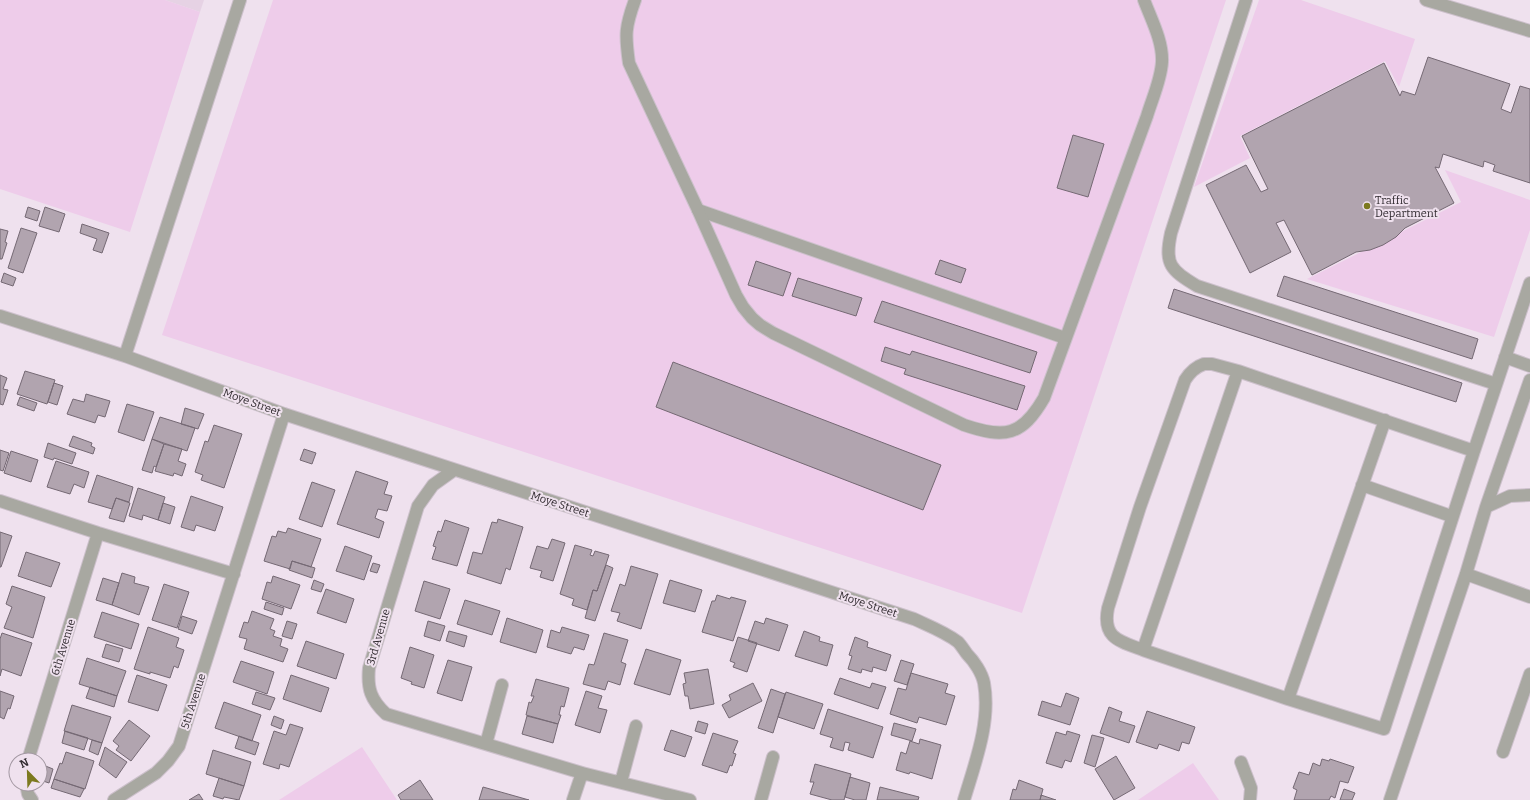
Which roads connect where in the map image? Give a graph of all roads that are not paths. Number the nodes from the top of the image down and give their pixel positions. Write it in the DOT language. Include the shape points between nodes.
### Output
graph roads {
  1 [pos="240,0"];
  2 [pos="635,0"];
  3 [pos="1144,0"];
  4 [pos="1246,0"];
  5 [pos="1426,0"];
  6 [pos="1454,4"];
  7 [pos="1530,31"];
  8 [pos="698,210"];
  9 [pos="1530,283"];
  10 [pos="0,316"];
  11 [pos="1065,338"];
  12 [pos="125,356"];
  13 [pos="1505,357"];
  14 [pos="1530,366"];
  15 [pos="1238,371"];
  16 [pos="1530,380"];
  17 [pos="1496,384"];
  18 [pos="284,414"];
  19 [pos="1385,420"];
  20 [pos="1474,450"];
  21 [pos="454,470"];
  22 [pos="1362,485"];
  23 [pos="1530,496"];
  24 [pos="0,501"];
  25 [pos="1486,507"];
  26 [pos="1451,516"];
  27 [pos="98,534"];
  28 [pos="234,574"];
  29 [pos="1466,574"];
  30 [pos="1530,597"];
  31 [pos="1143,650"];
  32 [pos="1530,674"];
  33 [pos="502,685"];
  34 [pos="1288,699"];
  35 [pos="636,726"];
  36 [pos="486,744"];
  37 [pos="30,752"];
  38 [pos="1503,752"];
  39 [pos="773,757"];
  40 [pos="1241,762"];
  41 [pos="582,773"];
  42 [pos="621,782"];
  43 [pos="114,800"];
  44 [pos="573,800"];
  45 [pos="690,800"];
  46 [pos="761,800"];
  47 [pos="964,800"];
  48 [pos="1250,800"];
  49 [pos="1390,800"];
  1 -- 12 [label="street"];
  2 -- 8 [label="street" via="626,29 629,63"];
  3 -- 11 [label="street" via="1160,46 1162,62 1159,78"];
  4 -- 17 [label="street" via="1171,233 1167,250 1174,269 1197,286"];
  5 -- 6 [label="street"];
  6 -- 7 [label="street"];
  8 -- 11 [label="street"];
  8 -- 11 [label="street" via="743,308 760,325 981,431 1012,431 1030,419 1044,398"];
  9 -- 13 [label="street"];
  10 -- 12 [label="street, Moye Street"];
  12 -- 18 [label="street, Moye Street"];
  13 -- 14 [label="street"];
  13 -- 17 [label="street"];
  15 -- 19 [label="street"];
  15 -- 31 [label="street"];
  15 -- 31 [label="street" via="1204,364 1191,371 1185,380 1140,507 1106,617 1107,627 1115,639"];
  16 -- 25 [label="street"];
  17 -- 20 [label="street"];
  18 -- 21 [label="street, Moye Street"];
  18 -- 28 [label="street, 5th Avenue"];
  19 -- 20 [label="street"];
  19 -- 22 [label="street"];
  20 -- 26 [label="street"];
  21 -- 36 [label="street, 3rd Avenue" via="433,484 418,506 367,681 370,693 386,714"];
  21 -- 47 [label="street, Moye Street" via="914,619 958,642 984,682 986,710 978,754"];
  22 -- 26 [label="street"];
  22 -- 34 [label="street"];
  23 -- 25 [label="street" via="1510,496"];
  24 -- 27 [label="street"];
  25 -- 29 [label="street"];
  26 -- 34 [label="street" via="1384,729"];
  27 -- 28 [label="street"];
  27 -- 37 [label="street, 6th Avenue"];
  28 -- 43 [label="street, 5th Avenue" via="179,746 156,773"];
  29 -- 30 [label="street"];
  29 -- 49 [label="street"];
  31 -- 34 [label="street"];
  32 -- 38 [label="street"];
  33 -- 36 [label="street"];
  35 -- 42 [label="street"];
  36 -- 41 [label="street, 3rd Avenue"];
  39 -- 46 [label="street"];
  40 -- 48 [label="street" via="1251,788"];
  41 -- 42 [label="street, 3rd Avenue"];
  41 -- 44 [label="street"];
  42 -- 45 [label="street, 3rd Avenue"];
}
